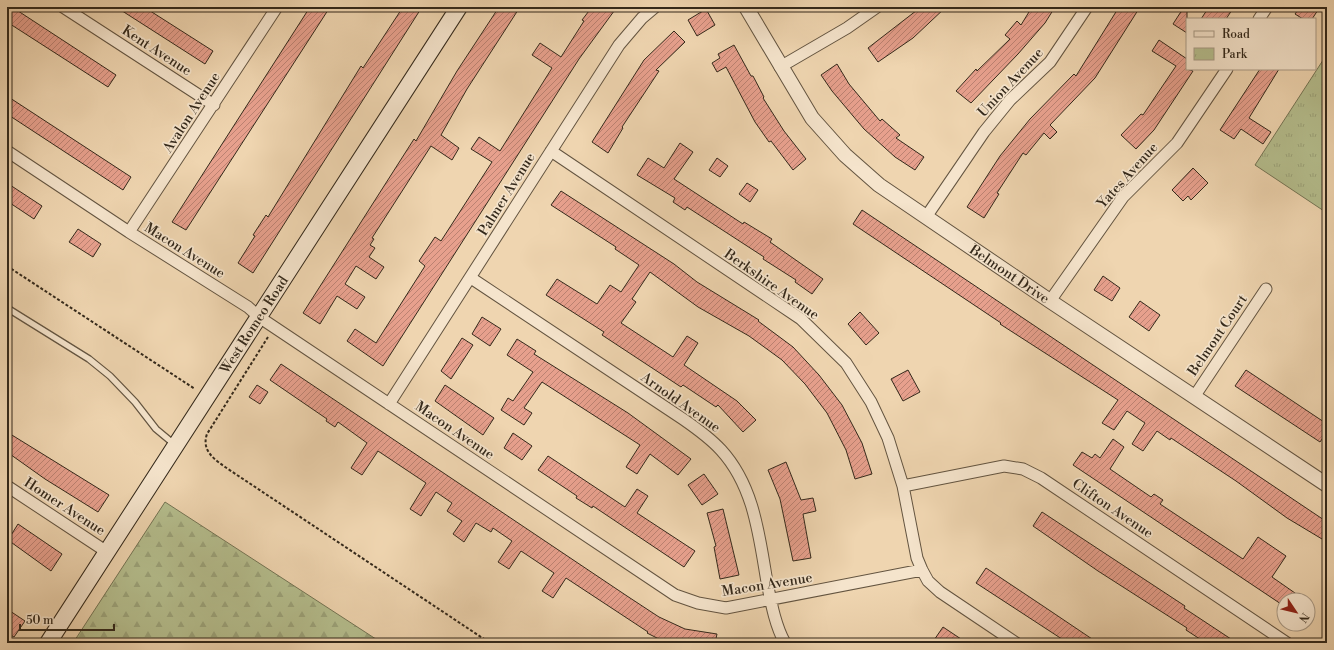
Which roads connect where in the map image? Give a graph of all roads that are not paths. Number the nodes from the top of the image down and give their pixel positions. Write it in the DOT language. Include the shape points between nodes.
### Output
graph roads {
  1 [pos="64,7"];
  2 [pos="277,7"];
  3 [pos="459,7"];
  4 [pos="656,7"];
  5 [pos="746,7"];
  6 [pos="877,7"];
  7 [pos="1087,7"];
  8 [pos="1266,7"];
  9 [pos="1260,18"];
  10 [pos="780,67"];
  11 [pos="1226,70"];
  12 [pos="214,105"];
  13 [pos="551,150"];
  14 [pos="7,151"];
  15 [pos="926,217"];
  16 [pos="129,232"];
  17 [pos="471,278"];
  18 [pos="1266,289"];
  19 [pos="1050,302"];
  20 [pos="7,308"];
  21 [pos="256,322"];
  22 [pos="1194,397"];
  23 [pos="389,404"];
  24 [pos="176,445"];
  25 [pos="1327,485"];
  26 [pos="7,486"];
  27 [pos="903,486"];
  28 [pos="107,552"];
  29 [pos="922,570"];
  30 [pos="771,600"];
  31 [pos="48,643"];
  32 [pos="785,643"];
  33 [pos="1016,643"];
  34 [pos="1287,643"];
  1 -- 12 [label="street, Kent Avenue"];
  2 -- 12 [label="street, Avalon Avenue"];
  3 -- 21 [label="main road, West Romeo Road"];
  4 -- 13 [label="street, Palmer Avenue" via="642,18 620,45"];
  5 -- 10 [label="street, Belmont Drive"];
  6 -- 10 [label="street" via="847,28"];
  7 -- 15 [label="street, Union Avenue" via="1050,62 1010,100 984,132"];
  8 -- 9 [label="street"];
  10 -- 15 [label="street, Belmont Drive" via="812,118 845,155 879,185"];
  11 -- 19 [label="street, Yates Avenue" via="1177,143 1123,197"];
  12 -- 16 [label="street, Avalon Avenue"];
  13 -- 17 [label="street, Palmer Avenue"];
  13 -- 27 [label="street, Berkshire Avenue" via="801,319 846,363 871,402 888,438"];
  14 -- 16 [label="street, Macon Avenue"];
  15 -- 19 [label="street, Belmont Drive"];
  16 -- 21 [label="street, Macon Avenue" via="248,307"];
  17 -- 23 [label="street, Palmer Avenue"];
  17 -- 30 [label="street, Arnold Avenue" via="683,419 720,449 733,465 751,500"];
  18 -- 22 [label="street, Belmont Court"];
  19 -- 22 [label="street, Belmont Drive"];
  20 -- 24 [label="lane" via="89,359 110,376 156,429"];
  21 -- 23 [label="street, Macon Avenue"];
  21 -- 24 [label="main road, West Romeo Road"];
  22 -- 25 [label="street, Belmont Drive"];
  23 -- 30 [label="street, Macon Avenue" via="675,595 698,603 726,608"];
  24 -- 28 [label="main road, West Romeo Road"];
  26 -- 28 [label="street, Homer Avenue"];
  27 -- 29 [label="street, Berkshire Avenue" via="917,558"];
  27 -- 34 [label="street, Clifton Avenue" via="1004,466 1023,469 1041,478"];
  28 -- 31 [label="main road, West Romeo Road"];
  29 -- 30 [label="street, Macon Avenue"];
  29 -- 33 [label="street, Berkshire Avenue" via="928,581 940,592"];
  30 -- 32 [label="street, Arnold Avenue"];
}
